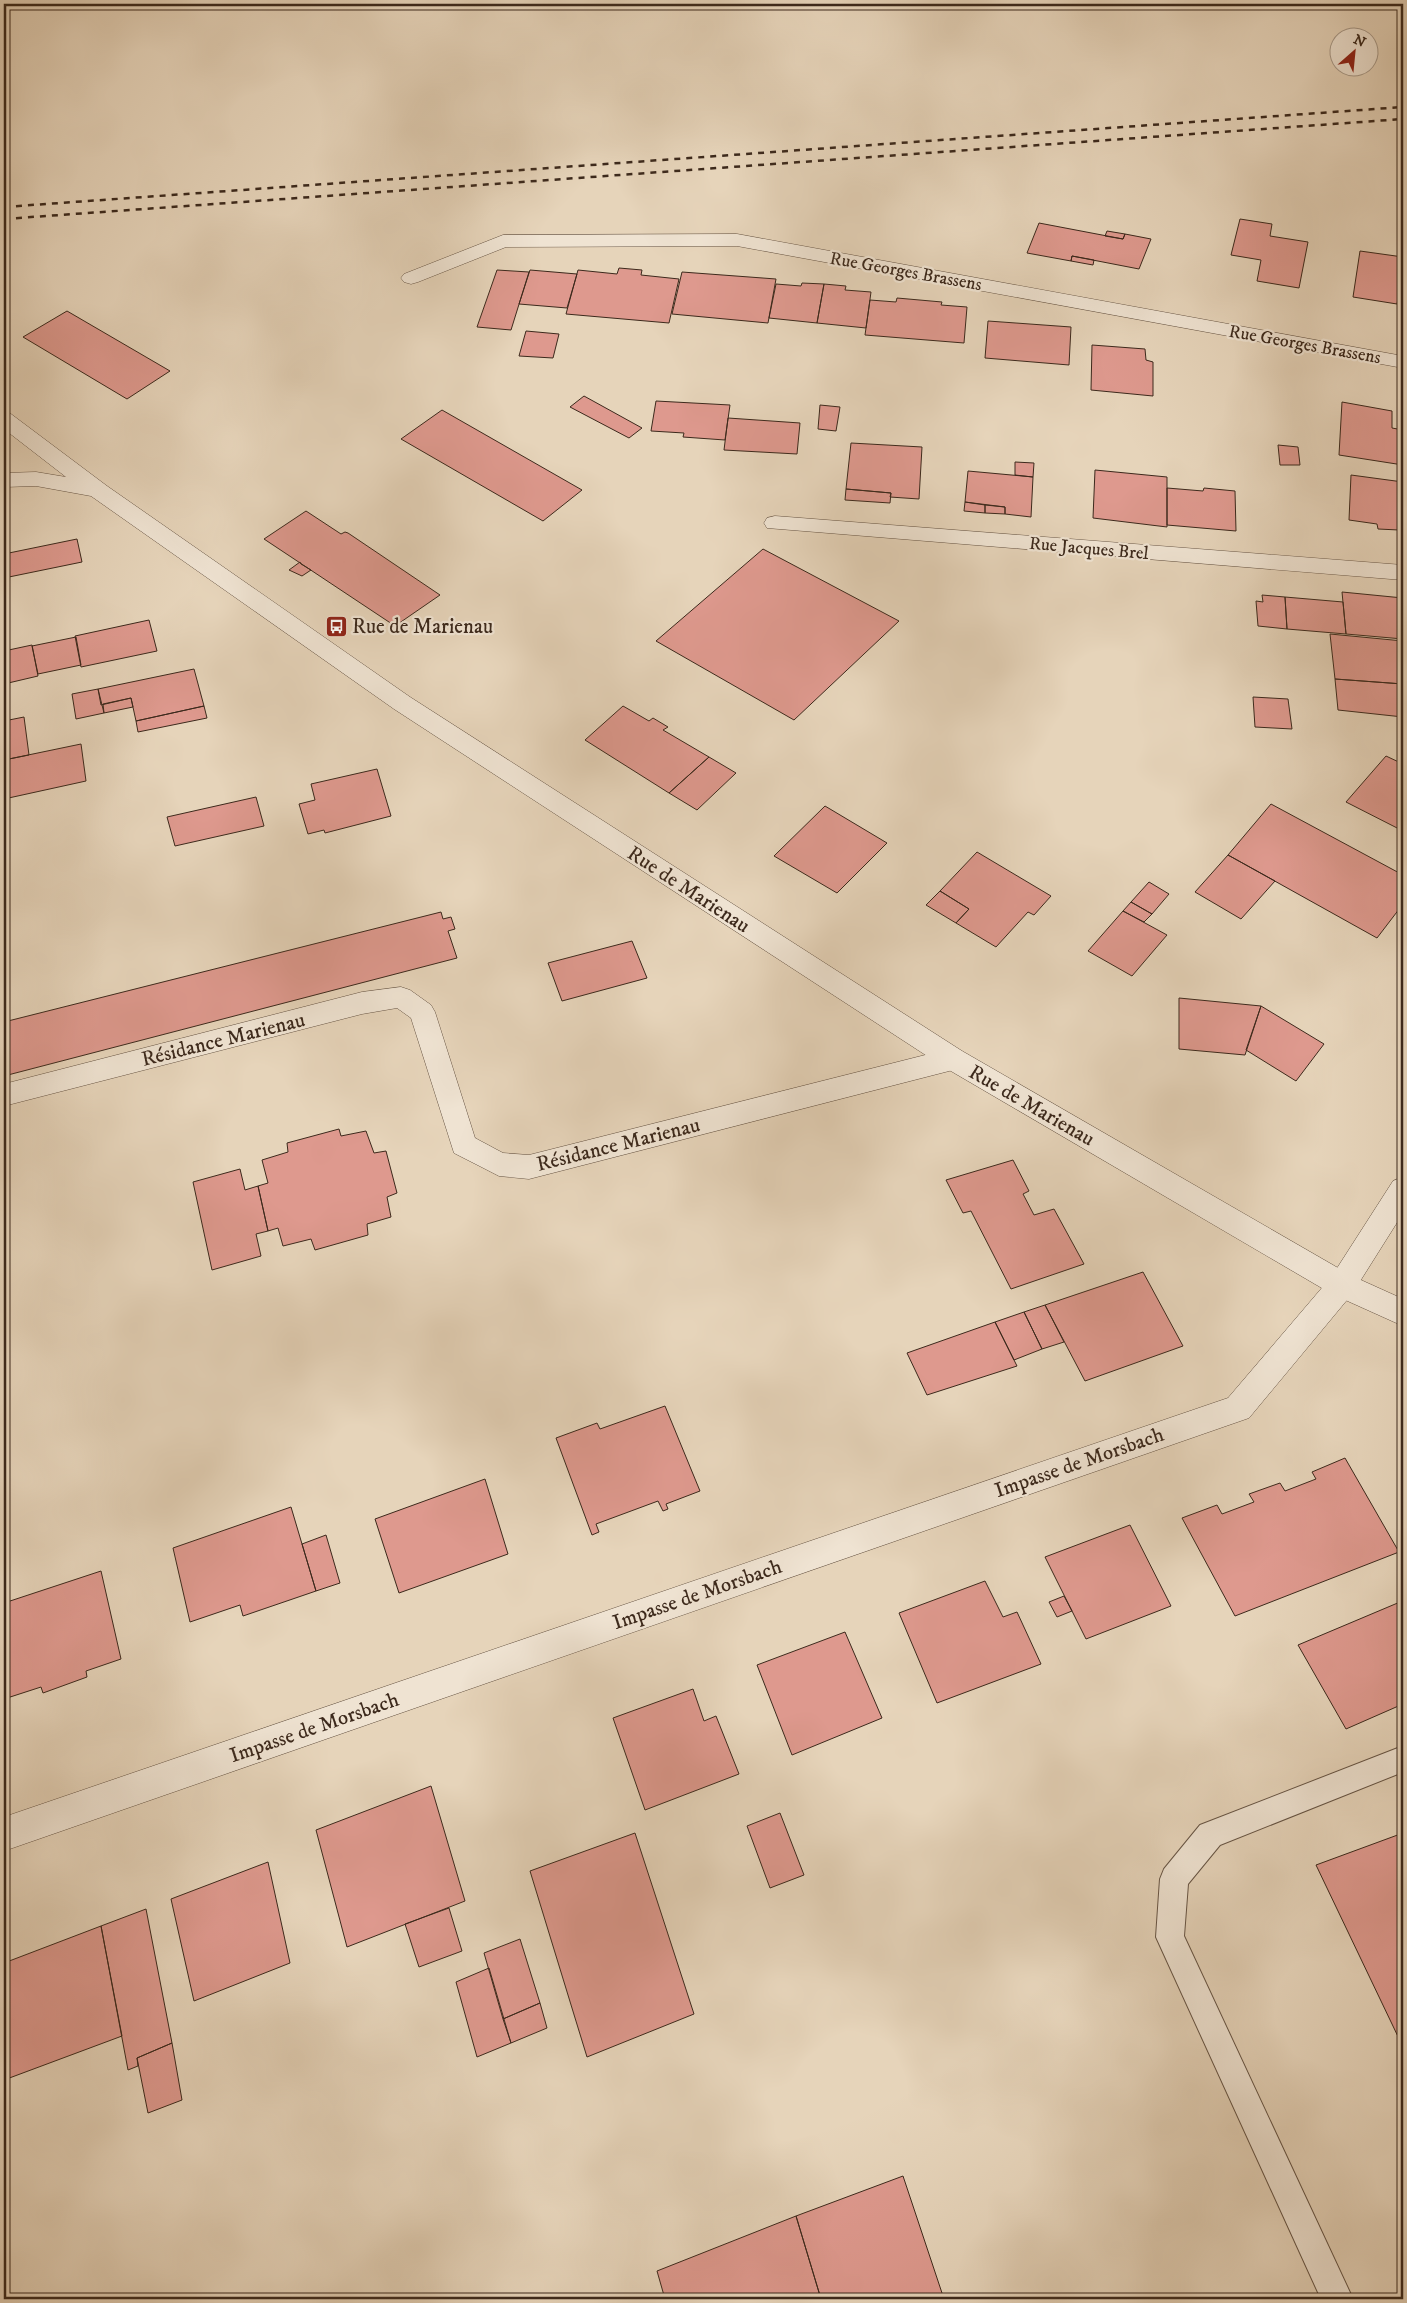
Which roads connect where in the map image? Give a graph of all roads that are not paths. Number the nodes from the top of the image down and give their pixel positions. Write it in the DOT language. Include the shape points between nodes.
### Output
graph roads {
  1 [pos="411,278"];
  2 [pos="1403,362"];
  3 [pos="4,420"];
  4 [pos="4,480"];
  5 [pos="99,491"];
  6 [pos="774,522"];
  7 [pos="1403,573"];
  8 [pos="953,1059"];
  9 [pos="4,1095"];
  10 [pos="1403,1189"];
  11 [pos="1342,1285"];
  12 [pos="1403,1313"];
  13 [pos="1403,1759"];
  14 [pos="4,1834"];
  15 [pos="1337,2299"];
  1 -- 2 [label="street, Rue Georges Brassens" via="503,241 738,240"];
  3 -- 5 [label="street, Rue de Marienau"];
  4 -- 5 [label="street" via="18,477"];
  5 -- 8 [label="street, Rue de Marienau" via="402,703"];
  6 -- 7 [label="street, Rue Jacques Brel"];
  8 -- 9 [label="street, Résidance Marienau" via="529,1167 499,1164 464,1145 422,1012 401,997 362,1003"];
  8 -- 11 [label="street, Rue de Marienau"];
  10 -- 11 [label="street, Impasse de Morsbach"];
  11 -- 12 [label="street, Rue de Marienau"];
  11 -- 14 [label="street, Impasse de Morsbach" via="1238,1408"];
  13 -- 15 [label="lane" via="1210,1835 1174,1879 1170,1937"];
}
